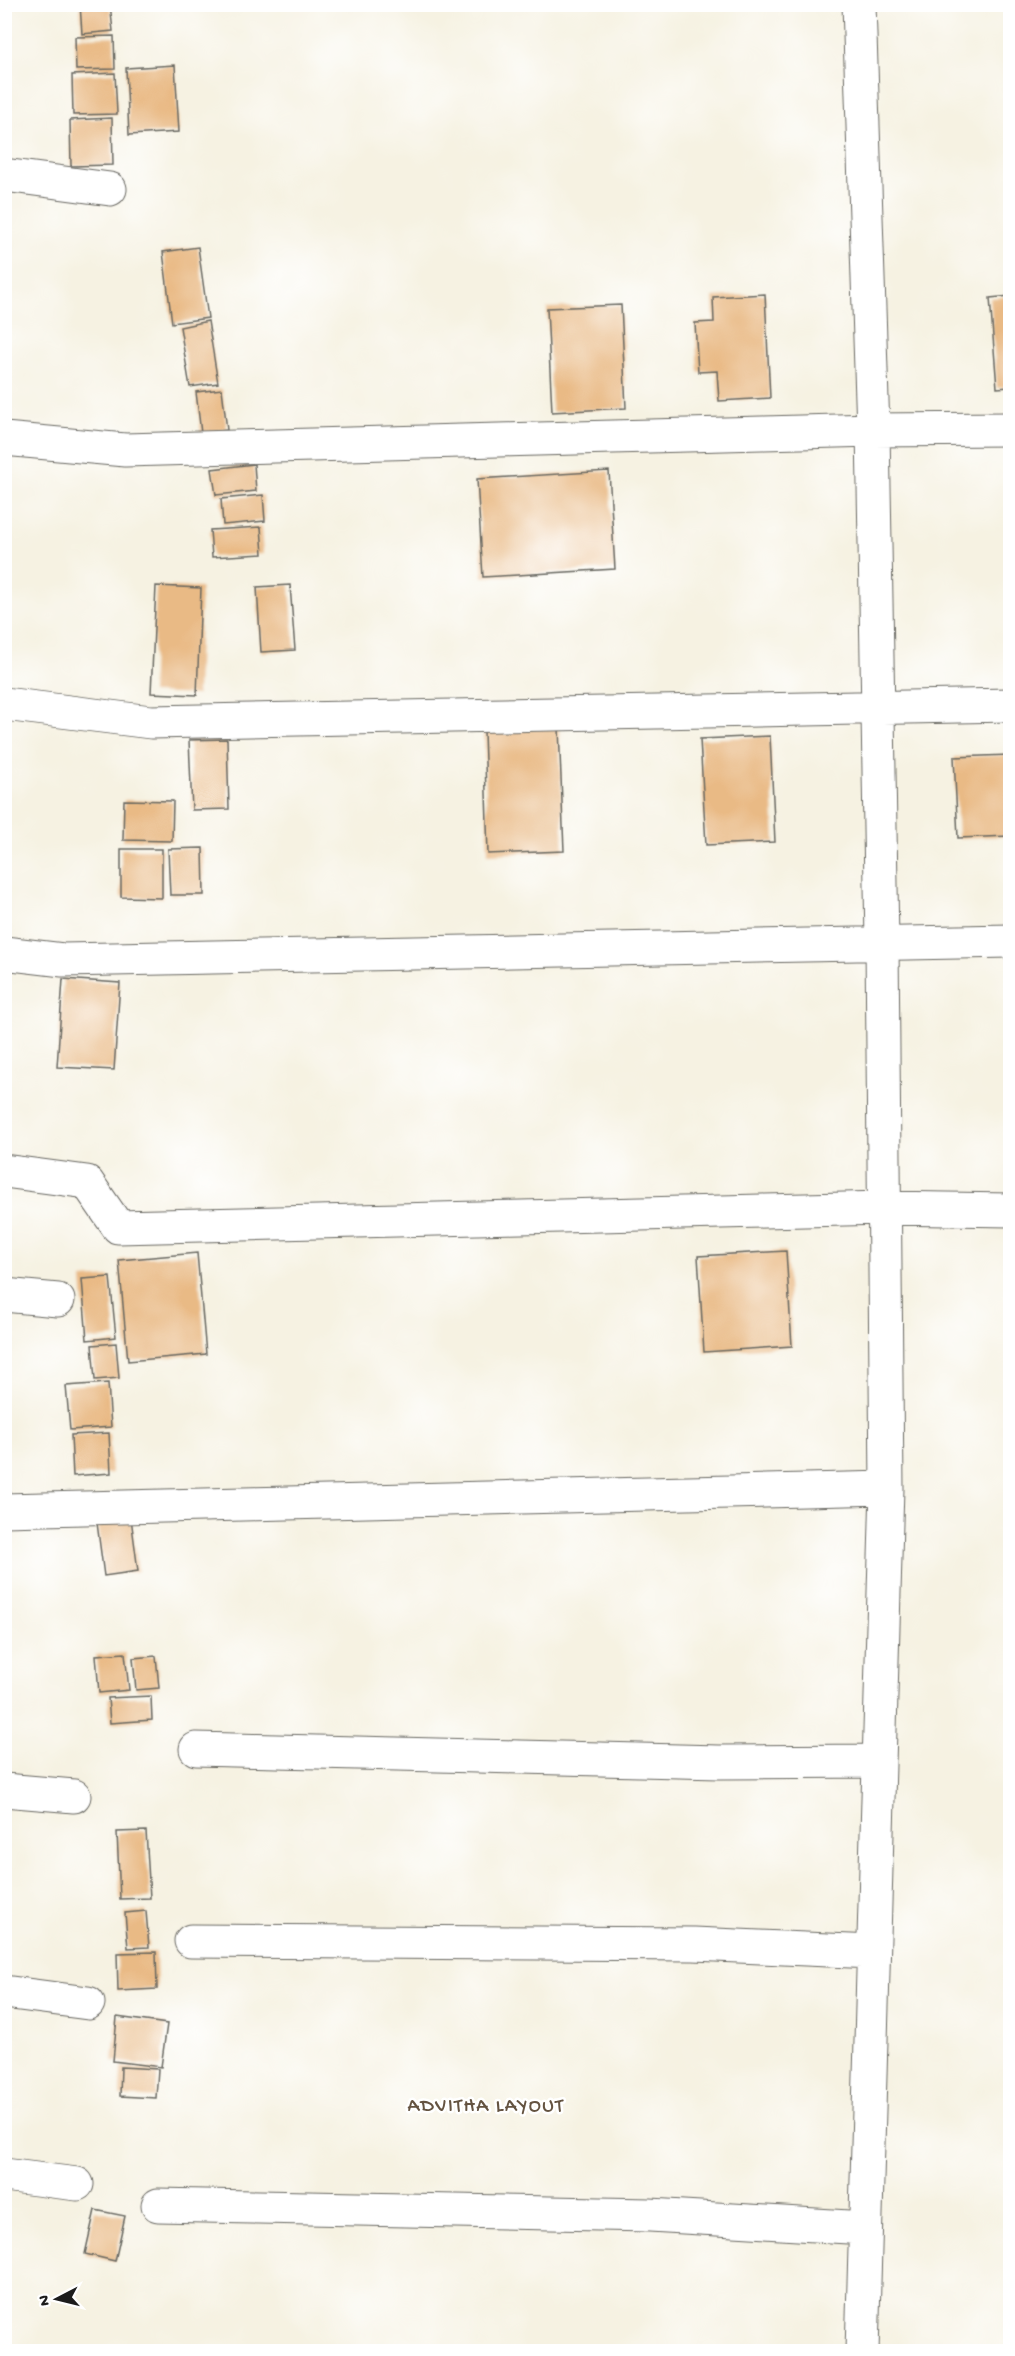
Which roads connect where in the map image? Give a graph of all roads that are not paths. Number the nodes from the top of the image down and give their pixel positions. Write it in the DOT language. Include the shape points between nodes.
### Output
graph roads {
  1 [pos="859,4"];
  2 [pos="4,175"];
  3 [pos="110,189"];
  4 [pos="1011,429"];
  5 [pos="873,430"];
  6 [pos="4,439"];
  7 [pos="4,704"];
  8 [pos="1011,705"];
  9 [pos="878,709"];
  10 [pos="1011,941"];
  11 [pos="882,942"];
  12 [pos="4,952"];
  13 [pos="4,1171"];
  14 [pos="884,1208"];
  15 [pos="1011,1210"];
  16 [pos="4,1295"];
  17 [pos="58,1300"];
  18 [pos="887,1488"];
  19 [pos="4,1510"];
  20 [pos="196,1749"];
  21 [pos="879,1761"];
  22 [pos="4,1790"];
  23 [pos="74,1796"];
  24 [pos="191,1941"];
  25 [pos="873,1952"];
  26 [pos="4,1992"];
  27 [pos="88,2003"];
  28 [pos="4,2175"];
  29 [pos="76,2184"];
  30 [pos="158,2205"];
  31 [pos="865,2228"];
  32 [pos="862,2352"];
  1 -- 5 [label="street"];
  2 -- 3 [label="street"];
  4 -- 5 [label="street"];
  5 -- 6 [label="street" via="125,450"];
  5 -- 9 [label="street"];
  7 -- 9 [label="street" via="152,722"];
  8 -- 9 [label="street"];
  9 -- 11 [label="street"];
  10 -- 11 [label="street"];
  11 -- 12 [label="street" via="63,960"];
  11 -- 14 [label="street"];
  13 -- 14 [label="street" via="87,1182 118,1227"];
  14 -- 15 [label="street"];
  14 -- 18 [label="street"];
  16 -- 17 [label="street"];
  18 -- 19 [label="street"];
  18 -- 21 [label="street"];
  20 -- 21 [label="street" via="719,1762"];
  21 -- 25 [label="street"];
  22 -- 23 [label="street"];
  24 -- 25 [label="street" via="694,1944"];
  25 -- 31 [label="street"];
  26 -- 27 [label="street"];
  28 -- 29 [label="street"];
  30 -- 31 [label="street" via="650,2215"];
  31 -- 32 [label="street"];
}
